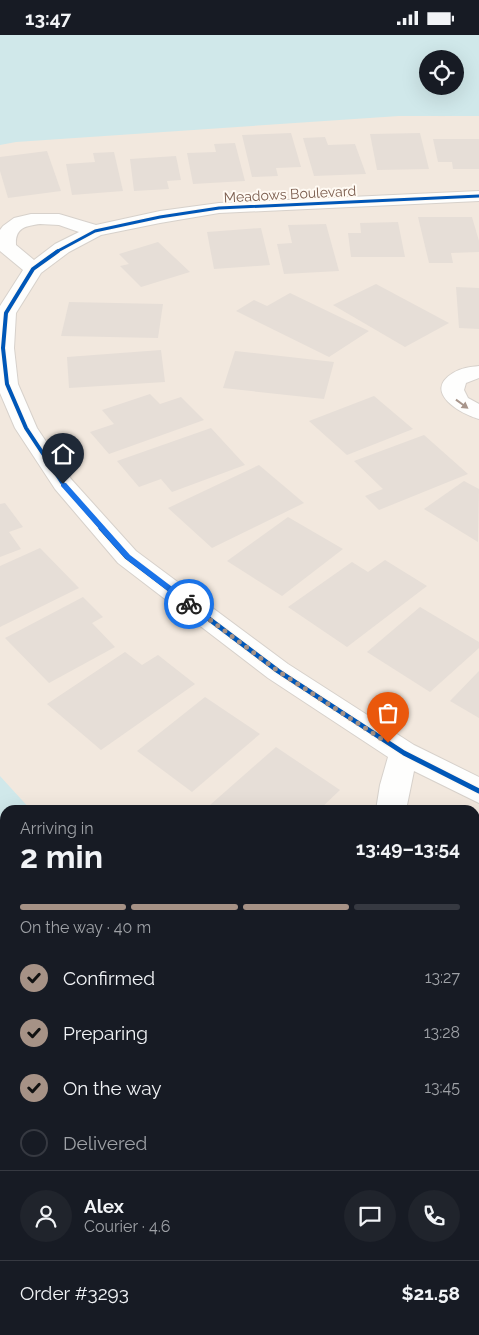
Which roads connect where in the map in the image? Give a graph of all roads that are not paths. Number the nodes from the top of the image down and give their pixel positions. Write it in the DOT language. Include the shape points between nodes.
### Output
graph roads {
  1 [pos="479,196"];
  2 [pos="95,231"];
  3 [pos="32,269"];
  4 [pos="479,372"];
  5 [pos="479,412"];
  6 [pos="404,753"];
  7 [pos="479,791"];
  8 [pos="392,805"];
  1 -- 2 [label="street, Meadows Boulevard" via="218,208"];
  2 -- 3 [label="street, Meadows Boulevard"];
  2 -- 3 [label="street" via="50,218 13,225 7,234 7,247"];
  3 -- 6 [label="street, Meadows Boulevard" via="6,313 3,348 7,384 26,428 63,484 127,557 278,671"];
  4 -- 5 [label="street, one-way" via="460,377 453,383 452,391 456,400"];
  6 -- 7 [label="street, Meadows Boulevard"];
  6 -- 8 [label="street"];
}
